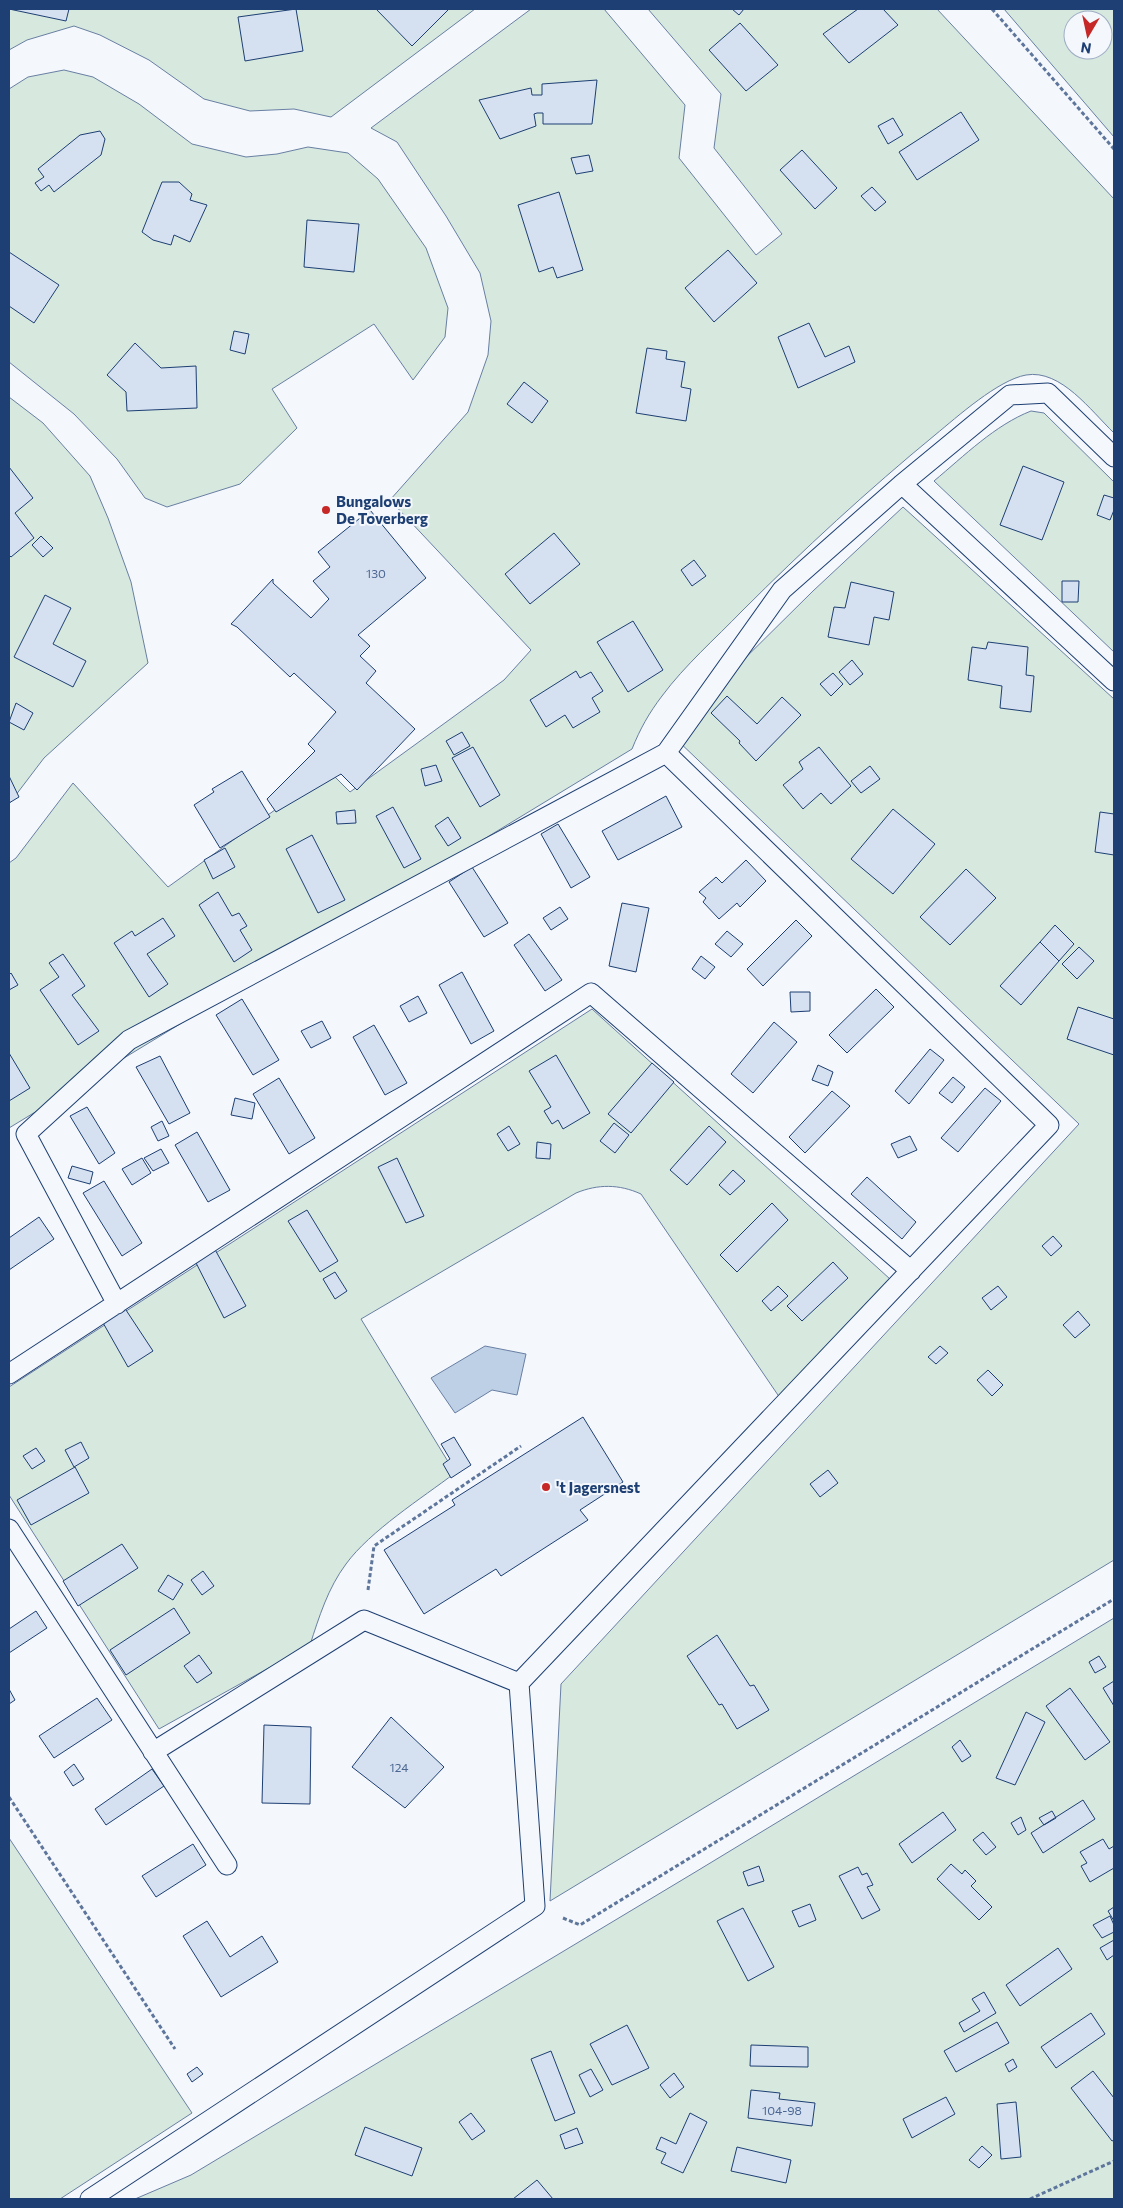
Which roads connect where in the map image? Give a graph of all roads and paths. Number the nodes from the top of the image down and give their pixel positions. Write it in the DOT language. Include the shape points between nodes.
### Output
graph roads {
  1 [pos="992,9"];
  2 [pos="1114,149"];
  3 [pos="1114,457"];
  4 [pos="902,484"];
  5 [pos="1114,681"];
  6 [pos="666,753"];
  7 [pos="911,1271"];
  8 [pos="116,1304"];
  9 [pos="9,1374"];
  10 [pos="521,1446"];
  11 [pos="9,1530"];
  12 [pos="1114,1599"];
  13 [pos="364,1620"];
  14 [pos="519,1683"];
  15 [pos="153,1752"];
  16 [pos="9,1798"];
  17 [pos="227,1865"];
  18 [pos="535,1906"];
  19 [pos="175,2048"];
  20 [pos="1114,2161"];
  21 [pos="90,2199"];
  22 [pos="1030,2199"];
  1 -- 2 [label="path"];
  3 -- 4 [label="lane" via="1048,393 1010,395"];
  4 -- 5 [label="lane"];
  4 -- 6 [label="lane" via="782,590"];
  6 -- 7 [label="lane" via="1049,1125"];
  6 -- 8 [label="lane" via="129,1040 26,1134"];
  7 -- 8 [label="lane" via="591,993"];
  7 -- 14 [label="lane"];
  8 -- 9 [label="lane"];
  10 -- 13 [label="path" via="374,1546"];
  11 -- 15 [label="lane"];
  12 -- 18 [label="path" via="580,1925"];
  13 -- 14 [label="lane"];
  13 -- 15 [label="lane"];
  14 -- 18 [label="lane"];
  15 -- 17 [label="lane"];
  16 -- 19 [label="path"];
  18 -- 21 [label="lane"];
  20 -- 22 [label="path"];
}
